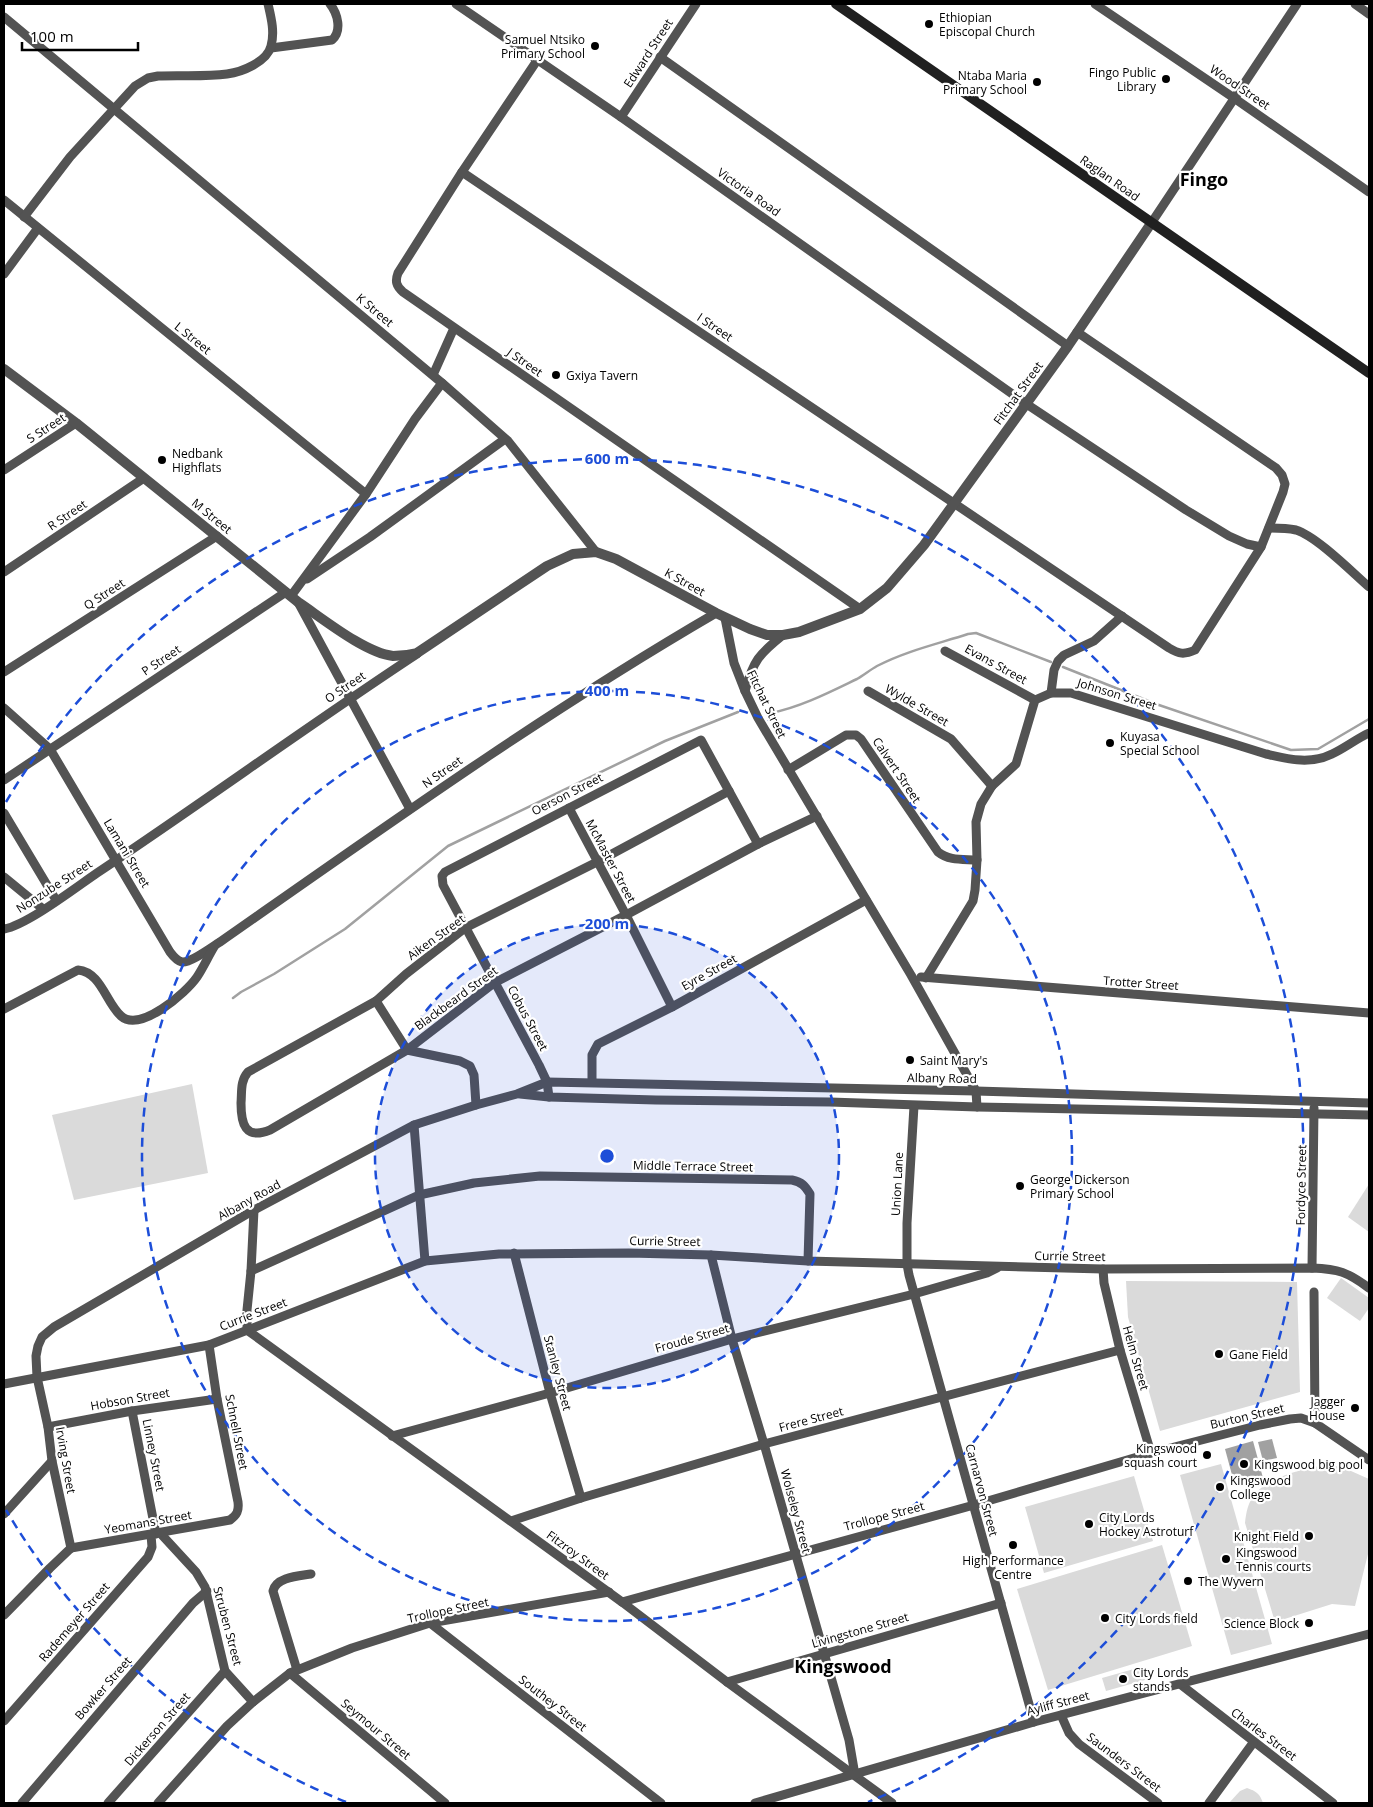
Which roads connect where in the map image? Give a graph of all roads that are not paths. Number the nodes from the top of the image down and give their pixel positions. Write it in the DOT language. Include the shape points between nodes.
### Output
graph roads {
  1 [pos="268,4"];
  2 [pos="330,4"];
  3 [pos="456,4"];
  4 [pos="696,4"];
  5 [pos="836,4"];
  6 [pos="1095,4"];
  7 [pos="1297,4"];
  8 [pos="1355,4"];
  9 [pos="1369,14"];
  10 [pos="4,17"];
  11 [pos="271,48"];
  12 [pos="660,57"];
  13 [pos="538,59"];
  14 [pos="1234,98"];
  15 [pos="114,108"];
  16 [pos="621,116"];
  17 [pos="462,172"];
  18 [pos="1369,192"];
  19 [pos="4,200"];
  20 [pos="24,217"];
  21 [pos="1152,222"];
  22 [pos="38,228"];
  23 [pos="4,274"];
  24 [pos="454,328"];
  25 [pos="1077,332"];
  26 [pos="1068,346"];
  27 [pos="4,369"];
  28 [pos="1369,373"];
  29 [pos="433,374"];
  30 [pos="442,382"];
  31 [pos="1025,403"];
  32 [pos="76,424"];
  33 [pos="505,439"];
  34 [pos="4,470"];
  35 [pos="144,478"];
  36 [pos="366,494"];
  37 [pos="955,503"];
  38 [pos="1269,528"];
  39 [pos="217,536"];
  40 [pos="1261,547"];
  41 [pos="596,552"];
  42 [pos="4,572"];
  43 [pos="301,583"];
  44 [pos="1369,587"];
  45 [pos="292,597"];
  46 [pos="860,609"];
  47 [pos="720,615"];
  48 [pos="1122,616"];
  49 [pos="784,635"];
  50 [pos="945,651"];
  51 [pos="417,653"];
  52 [pos="4,672"];
  53 [pos="868,691"];
  54 [pos="745,692"];
  55 [pos="1051,693"];
  56 [pos="350,698"];
  57 [pos="1035,700"];
  58 [pos="4,708"];
  59 [pos="1369,733"];
  60 [pos="50,749"];
  61 [pos="788,770"];
  62 [pos="4,780"];
  63 [pos="992,786"];
  64 [pos="729,792"];
  65 [pos="568,808"];
  66 [pos="410,809"];
  67 [pos="4,814"];
  68 [pos="816,816"];
  69 [pos="758,844"];
  70 [pos="116,860"];
  71 [pos="977,860"];
  72 [pos="597,862"];
  73 [pos="445,872"];
  74 [pos="4,877"];
  75 [pos="56,900"];
  76 [pos="866,900"];
  77 [pos="43,909"];
  78 [pos="626,915"];
  79 [pos="466,928"];
  80 [pos="4,929"];
  81 [pos="215,945"];
  82 [pos="188,961"];
  83 [pos="911,975"];
  84 [pos="926,978"];
  85 [pos="494,983"];
  86 [pos="376,1001"];
  87 [pos="672,1007"];
  88 [pos="4,1009"];
  89 [pos="1369,1013"];
  90 [pos="407,1050"];
  91 [pos="547,1082"];
  92 [pos="592,1082"];
  93 [pos="656,1086"];
  94 [pos="830,1089"];
  95 [pos="976,1092"];
  96 [pos="517,1094"];
  97 [pos="1066,1095"];
  98 [pos="549,1097"];
  99 [pos="1151,1097"];
  100 [pos="656,1100"];
  101 [pos="830,1102"];
  102 [pos="1314,1102"];
  103 [pos="1369,1103"];
  104 [pos="476,1105"];
  105 [pos="914,1106"];
  106 [pos="977,1107"];
  107 [pos="1067,1109"];
  108 [pos="1151,1111"];
  109 [pos="1314,1114"];
  110 [pos="1368,1114"];
  111 [pos="414,1125"];
  112 [pos="248,1130"];
  113 [pos="419,1195"];
  114 [pos="254,1210"];
  115 [pos="514,1253"];
  116 [pos="710,1255"];
  117 [pos="808,1260"];
  118 [pos="425,1262"];
  119 [pos="907,1264"];
  120 [pos="1000,1267"];
  121 [pos="1312,1268"];
  122 [pos="1103,1269"];
  123 [pos="251,1272"];
  124 [pos="1369,1288"];
  125 [pos="1314,1292"];
  126 [pos="914,1294"];
  127 [pos="247,1330"];
  128 [pos="732,1339"];
  129 [pos="209,1345"];
  130 [pos="1120,1350"];
  131 [pos="37,1377"];
  132 [pos="4,1384"];
  133 [pos="550,1393"];
  134 [pos="944,1397"];
  135 [pos="217,1399"];
  136 [pos="132,1411"];
  137 [pos="1315,1423"];
  138 [pos="48,1427"];
  139 [pos="392,1436"];
  140 [pos="764,1444"];
  141 [pos="1150,1453"];
  142 [pos="1369,1460"];
  143 [pos="52,1461"];
  144 [pos="581,1498"];
  145 [pos="974,1505"];
  146 [pos="4,1514"];
  147 [pos="230,1520"];
  148 [pos="511,1521"];
  149 [pos="156,1534"];
  150 [pos="71,1548"];
  151 [pos="794,1554"];
  152 [pos="311,1574"];
  153 [pos="207,1591"];
  154 [pos="609,1592"];
  155 [pos="622,1602"];
  156 [pos="1001,1603"];
  157 [pos="4,1616"];
  158 [pos="430,1624"];
  159 [pos="1369,1634"];
  160 [pos="823,1653"];
  161 [pos="225,1670"];
  162 [pos="293,1672"];
  163 [pos="727,1682"];
  164 [pos="1180,1684"];
  165 [pos="253,1702"];
  166 [pos="1061,1715"];
  167 [pos="4,1721"];
  168 [pos="1034,1722"];
  169 [pos="1253,1743"];
  170 [pos="855,1775"];
  171 [pos="22,1803"];
  172 [pos="108,1803"];
  173 [pos="158,1803"];
  174 [pos="445,1803"];
  175 [pos="661,1803"];
  176 [pos="755,1803"];
  177 [pos="892,1803"];
  178 [pos="1158,1803"];
  179 [pos="1209,1803"];
  180 [pos="1333,1803"];
  1 -- 11 [label="street"];
  2 -- 11 [label="street" via="336,14 338,31 332,40"];
  3 -- 13 [label="street, Victoria Road"];
  4 -- 12 [label="street, Edward Street"];
  5 -- 21 [label="main road, Raglan Road"];
  6 -- 14 [label="street, Wood Street"];
  7 -- 14 [label="street"];
  8 -- 9 [label="street"];
  10 -- 15 [label="street, K Street"];
  11 -- 15 [label="street" via="248,68 228,74 148,78 135,86"];
  12 -- 16 [label="street, Edward Street"];
  12 -- 26 [label="street"];
  13 -- 16 [label="street, Victoria Road"];
  13 -- 17 [label="street, J Street"];
  14 -- 18 [label="street, Wood Street"];
  14 -- 21 [label="street"];
  15 -- 20 [label="street" via="70,157"];
  15 -- 29 [label="street, K Street"];
  16 -- 31 [label="street, Victoria Road"];
  17 -- 24 [label="street, J Street" via="396,278 397,286 403,292"];
  17 -- 37 [label="street, I Street"];
  19 -- 20 [label="street, L Street"];
  20 -- 22 [label="street, L Street"];
  21 -- 25 [label="street, Fitchat Street"];
  21 -- 28 [label="main road, Raglan Road"];
  22 -- 23 [label="street"];
  22 -- 36 [label="street, L Street"];
  24 -- 29 [label="street"];
  24 -- 46 [label="street, J Street"];
  25 -- 26 [label="street, Fitchat Street"];
  25 -- 38 [label="street, I Street" via="1276,468 1284,484"];
  26 -- 31 [label="street, Fitchat Street"];
  27 -- 32 [label="street, M Street"];
  29 -- 30 [label="street, K Street"];
  30 -- 33 [label="street, K Street"];
  30 -- 36 [label="street, P Street"];
  31 -- 37 [label="street, Fitchat Street"];
  31 -- 40 [label="street, Victoria Road" via="1186,510 1229,536"];
  32 -- 34 [label="street, S Street"];
  32 -- 35 [label="street, M Street"];
  33 -- 41 [label="street, K Street"];
  33 -- 43 [label="street, P Street"];
  35 -- 39 [label="street, M Street"];
  35 -- 42 [label="street, R Street"];
  36 -- 43 [label="street, P Street"];
  37 -- 46 [label="street, Fitchat Street" via="899,575"];
  37 -- 48 [label="street, I Street"];
  38 -- 40 [label="street, I Street"];
  38 -- 44 [label="street" via="1298,531 1324,547"];
  39 -- 45 [label="street, M Street"];
  39 -- 52 [label="street, Q Street"];
  40 -- 48 [label="street, I Street" via="1195,650 1177,653"];
  41 -- 47 [label="street, K Street" via="616,559"];
  41 -- 51 [label="street, O Street" via="573,554 547,566"];
  43 -- 45 [label="street, P Street"];
  45 -- 51 [label="street, M Street" via="378,652 392,656"];
  45 -- 56 [label="street"];
  45 -- 60 [label="street, P Street"];
  46 -- 49 [label="street, Fitchat Street"];
  47 -- 49 [label="street, Fitchat Street" via="766,635"];
  47 -- 54 [label="street, Fitchat Street"];
  47 -- 66 [label="street, N Street" via="656,648 498,748"];
  48 -- 55 [label="street" via="1094,641 1058,661"];
  49 -- 54 [label="street" via="762,652 750,670"];
  50 -- 57 [label="street, Evans Street"];
  51 -- 56 [label="street, O Street"];
  53 -- 63 [label="street, Wylde Street" via="951,739"];
  54 -- 61 [label="street, Fitchat Street"];
  55 -- 57 [label="street, Johnson Street"];
  55 -- 59 [label="street, Johnson Street" via="1071,693 1266,754 1296,760 1315,760 1331,755"];
  56 -- 66 [label="street"];
  56 -- 70 [label="street, O Street"];
  57 -- 63 [label="street" via="1016,764"];
  58 -- 60 [label="street, Lamani Street"];
  60 -- 62 [label="street, P Street"];
  60 -- 70 [label="street, Lamani Street"];
  61 -- 68 [label="street, Fitchat Street"];
  61 -- 71 [label="street, Calvert Street" via="846,735 856,735 938,852 950,859"];
  63 -- 71 [label="street" via="976,822"];
  64 -- 65 [label="street, Oerson Street" via="701,740"];
  64 -- 69 [label="street"];
  64 -- 72 [label="street, Aiken Street"];
  65 -- 72 [label="street, McMaster Street"];
  65 -- 73 [label="street, Oerson Street"];
  66 -- 81 [label="street, N Street"];
  67 -- 75 [label="street"];
  68 -- 69 [label="street, Blackbeard Street"];
  68 -- 76 [label="street, Fitchat Street"];
  69 -- 78 [label="street, Blackbeard Street"];
  70 -- 75 [label="street, Nonzube Street"];
  70 -- 82 [label="street, Lamani Street" via="170,952 176,960"];
  71 -- 84 [label="street" via="973,901"];
  72 -- 78 [label="street, McMaster Street"];
  72 -- 79 [label="street, Aiken Street"];
  73 -- 79 [label="street, Cobus Street" via="443,885"];
  74 -- 77 [label="street"];
  75 -- 77 [label="street, Nonzube Street"];
  76 -- 83 [label="street, Fitchat Street"];
  76 -- 87 [label="street, Eyre Street"];
  77 -- 80 [label="street, Nonzube Street" via="12,928"];
  78 -- 85 [label="street, Blackbeard Street"];
  78 -- 87 [label="street, McMaster Street"];
  79 -- 85 [label="street, Cobus Street"];
  79 -- 86 [label="street, Aiken Street"];
  81 -- 82 [label="street, N Street"];
  81 -- 88 [label="street" via="196,978 182,993 150,1016 131,1021 120,1015 93,977 78,970"];
  83 -- 84 [label="street, Trotter Street"];
  83 -- 95 [label="street, Fitchat Street"];
  84 -- 89 [label="street, Trotter Street"];
  85 -- 90 [label="street, Blackbeard Street"];
  85 -- 91 [label="street, Cobus Street"];
  86 -- 90 [label="street"];
  86 -- 112 [label="street, Aiken Street" via="243,1077 241,1113"];
  87 -- 92 [label="street, Eyre Street" via="598,1044 592,1055"];
  90 -- 104 [label="street" via="470,1066 474,1075"];
  90 -- 112 [label="street, Blackbeard Street" via="270,1130 257,1133"];
  91 -- 92 [label="street, Albany Road"];
  91 -- 96 [label="street, Albany Road"];
  91 -- 98 [label="street, Cobus Street"];
  92 -- 93 [label="street, Albany Road"];
  93 -- 94 [label="street, Albany Road"];
  93 -- 100 [label="street"];
  94 -- 95 [label="street, Albany Road"];
  94 -- 101 [label="street"];
  95 -- 97 [label="street, Albany Road"];
  95 -- 106 [label="street, Fitchat Street"];
  96 -- 98 [label="street, Albany Road"];
  96 -- 104 [label="street, Albany Road"];
  97 -- 99 [label="street, Albany Road"];
  97 -- 107 [label="street"];
  98 -- 100 [label="street, Albany Road"];
  99 -- 102 [label="street, Albany Road"];
  99 -- 108 [label="street"];
  100 -- 101 [label="street, Albany Road"];
  101 -- 105 [label="street, Albany Road"];
  102 -- 103 [label="street, Albany Road"];
  102 -- 109 [label="street, Fordyce Street"];
  104 -- 111 [label="street, Albany Road"];
  105 -- 106 [label="street, Albany Road"];
  105 -- 119 [label="street, Union Lane"];
  106 -- 107 [label="street, Albany Road"];
  107 -- 108 [label="street, Albany Road"];
  108 -- 109 [label="street, Albany Road"];
  109 -- 110 [label="street, Albany Road"];
  109 -- 121 [label="street, Fordyce Street"];
  111 -- 113 [label="street"];
  111 -- 114 [label="street, Albany Road"];
  113 -- 117 [label="street, Middle Terrace Street" via="474,1183 540,1176 792,1180 804,1185 810,1194"];
  113 -- 118 [label="street"];
  113 -- 123 [label="street, Middle Terrace Street"];
  114 -- 123 [label="street"];
  114 -- 131 [label="street, Albany Road" via="54,1327 42,1337 38,1346"];
  115 -- 116 [label="street, Currie Street"];
  115 -- 118 [label="street, Currie Street"];
  115 -- 133 [label="street, Stanley Street"];
  116 -- 117 [label="street, Currie Street"];
  116 -- 128 [label="street, Wolseley Street"];
  117 -- 119 [label="street, Currie Street"];
  118 -- 127 [label="street, Currie Street"];
  119 -- 120 [label="street, Currie Street"];
  119 -- 126 [label="street, Carnarvon Street"];
  120 -- 122 [label="street, Currie Street"];
  120 -- 126 [label="street, Froude Street"];
  121 -- 122 [label="street, Currie Street"];
  121 -- 124 [label="street, Currie Street" via="1334,1269 1351,1275"];
  122 -- 130 [label="street, Helm Street"];
  123 -- 127 [label="street"];
  125 -- 137 [label="street"];
  126 -- 128 [label="street, Froude Street"];
  126 -- 134 [label="street, Carnarvon Street"];
  127 -- 129 [label="street, Currie Street"];
  127 -- 139 [label="street, Fitzroy Street"];
  128 -- 133 [label="street, Froude Street"];
  128 -- 140 [label="street, Wolseley Street"];
  129 -- 131 [label="street, Currie Street"];
  129 -- 135 [label="street, Schnell Street"];
  130 -- 134 [label="street, Frere Street"];
  130 -- 141 [label="street, Helm Street"];
  131 -- 132 [label="street"];
  131 -- 138 [label="street, Irving Street"];
  133 -- 139 [label="street, Froude Street"];
  133 -- 144 [label="street, Stanley Street"];
  134 -- 140 [label="street, Frere Street"];
  134 -- 145 [label="street, Carnarvon Street"];
  135 -- 136 [label="street, Hobson Street"];
  135 -- 147 [label="street, Schnell Street" via="239,1509"];
  136 -- 138 [label="street, Hobson Street"];
  136 -- 149 [label="street, Linney Street"];
  137 -- 141 [label="street, Burton Street" via="1301,1418 1290,1419"];
  137 -- 142 [label="street, Burton Street"];
  138 -- 143 [label="street, Irving Street"];
  139 -- 148 [label="street, Fitzroy Street"];
  140 -- 144 [label="street, Frere Street"];
  140 -- 151 [label="street, Wolseley Street"];
  141 -- 145 [label="street, Trollope Street"];
  143 -- 146 [label="street"];
  143 -- 150 [label="street, Irving Street"];
  144 -- 148 [label="street, Frere Street"];
  145 -- 151 [label="street, Trollope Street"];
  145 -- 156 [label="street, Carnarvon Street"];
  147 -- 149 [label="street, Yeomans Street"];
  148 -- 154 [label="street, Fitzroy Street"];
  149 -- 150 [label="street, Yeomans Street"];
  149 -- 153 [label="street, Struben Street" via="196,1572"];
  149 -- 167 [label="street, Rademeyer Street" via="148,1557"];
  150 -- 157 [label="street"];
  151 -- 155 [label="street, Trollope Street"];
  151 -- 160 [label="street, Wolseley Street"];
  152 -- 162 [label="street" via="279,1582 272,1591"];
  153 -- 161 [label="street, Struben Street"];
  153 -- 171 [label="street, Bowker Street" via="192,1603"];
  154 -- 155 [label="street, Fitzroy Street"];
  154 -- 158 [label="street, Trollope Street"];
  155 -- 163 [label="street, Fitzroy Street"];
  156 -- 160 [label="street, Livingstone Street"];
  156 -- 168 [label="street, Carnarvon Street"];
  158 -- 162 [label="street, Trollope Street" via="352,1648"];
  158 -- 175 [label="street, Southey Street"];
  159 -- 164 [label="street, Ayliff Street"];
  160 -- 163 [label="street, Livingstone Street"];
  160 -- 170 [label="street, Wolseley Street" via="849,1740"];
  161 -- 165 [label="street, Struben Street"];
  161 -- 172 [label="street, Dickerson Street"];
  162 -- 165 [label="street, Trollope Street"];
  162 -- 174 [label="street, Seymour Street"];
  163 -- 170 [label="street, Fitzroy Street"];
  164 -- 166 [label="street, Ayliff Street"];
  164 -- 169 [label="street, Charles Street"];
  165 -- 173 [label="street, Trollope Street"];
  166 -- 168 [label="street, Ayliff Street"];
  166 -- 178 [label="street, Saunders Street" via="1069,1733 1079,1744"];
  168 -- 170 [label="street, Ayliff Street"];
  169 -- 179 [label="street"];
  169 -- 180 [label="street, Charles Street"];
  170 -- 176 [label="street, Ayliff Street"];
  170 -- 177 [label="street, Fitzroy Street"];
}
